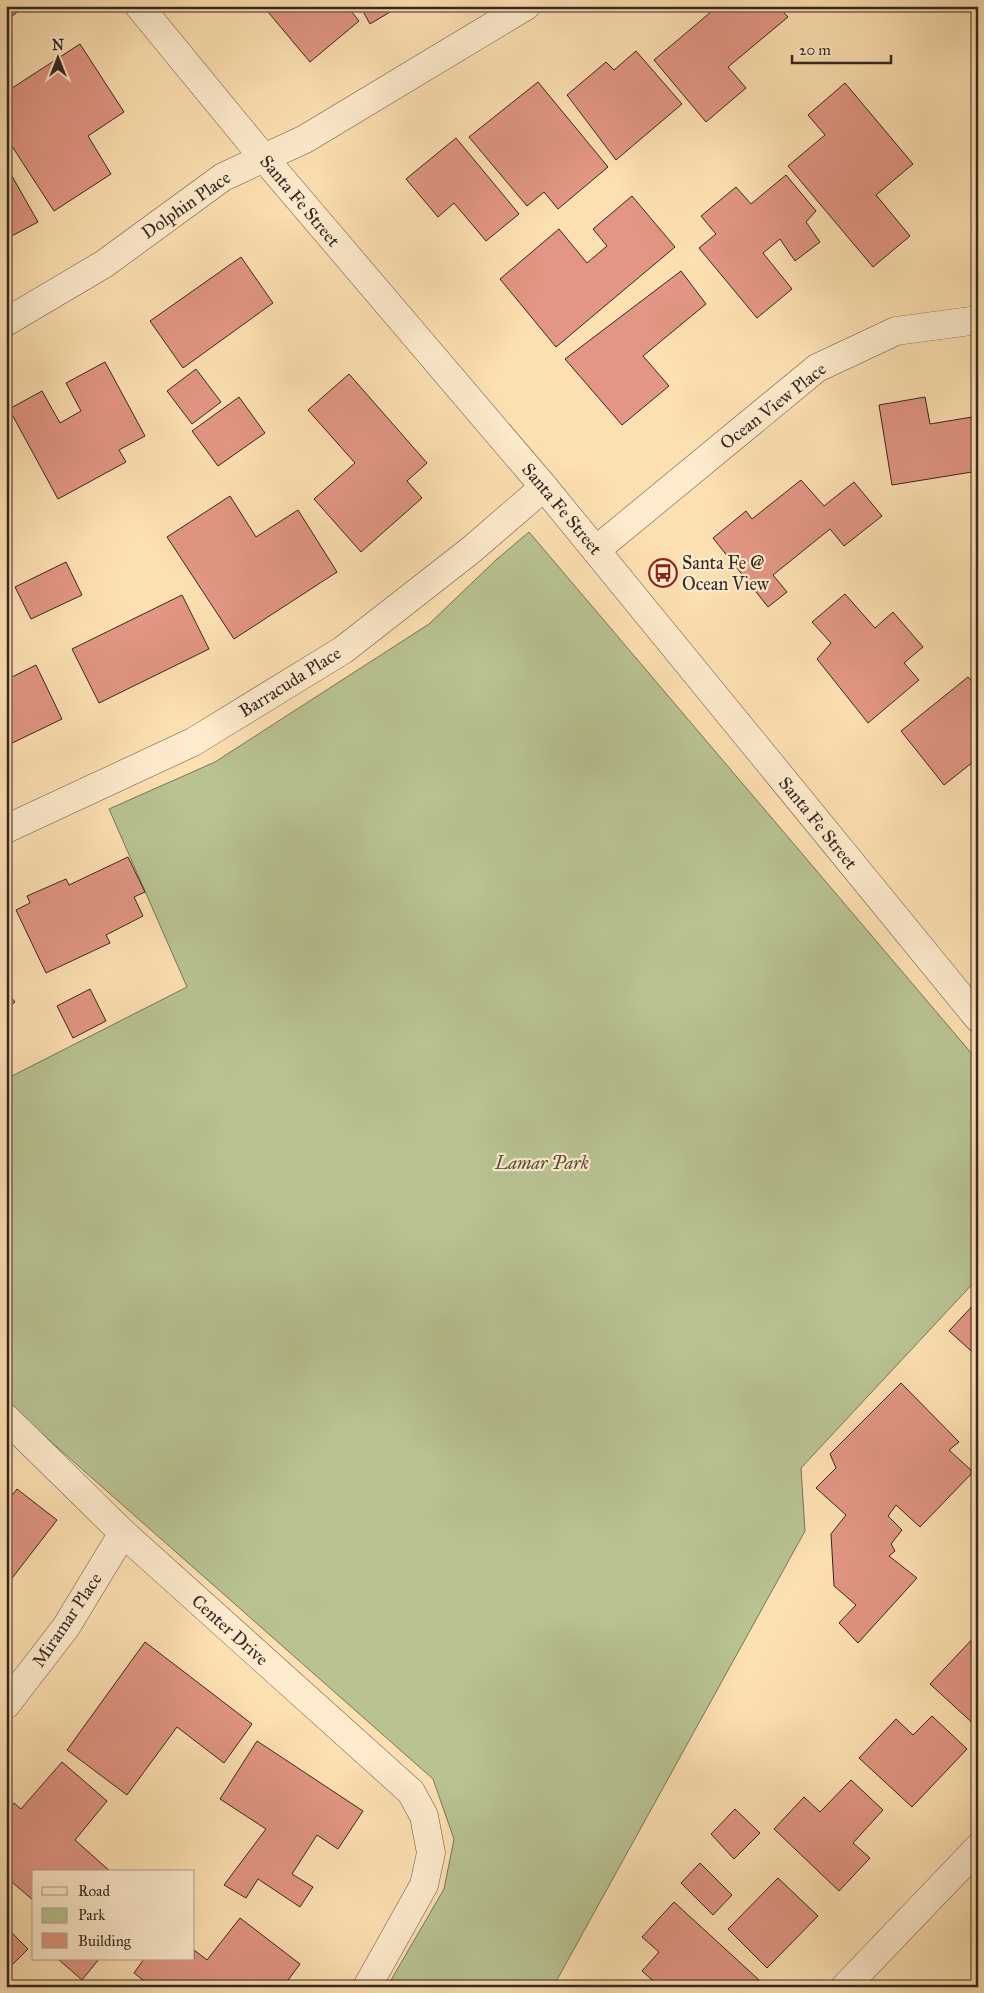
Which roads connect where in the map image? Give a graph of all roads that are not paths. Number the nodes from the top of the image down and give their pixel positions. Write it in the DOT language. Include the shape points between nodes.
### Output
graph roads {
  1 [pos="139,6"];
  2 [pos="526,6"];
  3 [pos="263,157"];
  4 [pos="978,320"];
  5 [pos="6,322"];
  6 [pos="544,487"];
  7 [pos="596,550"];
  8 [pos="6,829"];
  9 [pos="978,1018"];
  10 [pos="6,1418"];
  11 [pos="123,1533"];
  12 [pos="6,1705"];
  13 [pos="978,1848"];
  14 [pos="367,1987"];
  15 [pos="845,1987"];
  1 -- 3 [label="street, Santa Fe Street"];
  2 -- 3 [label="street, Dolphin Place" via="305,139"];
  3 -- 5 [label="street, Dolphin Place" via="223,176 104,264"];
  3 -- 6 [label="street, Santa Fe Street"];
  4 -- 7 [label="street, Ocean View Place" via="896,331 817,368"];
  6 -- 7 [label="street, Santa Fe Street"];
  6 -- 8 [label="street, Barracuda Place" via="471,550 343,650 193,742"];
  7 -- 9 [label="street, Santa Fe Street"];
  10 -- 11 [label="street, Center Drive"];
  11 -- 12 [label="street, Miramar Place" via="66,1627"];
  11 -- 14 [label="street, Center Drive" via="411,1792 424,1816 431,1853 424,1885"];
  13 -- 15 [label="street"];
}
